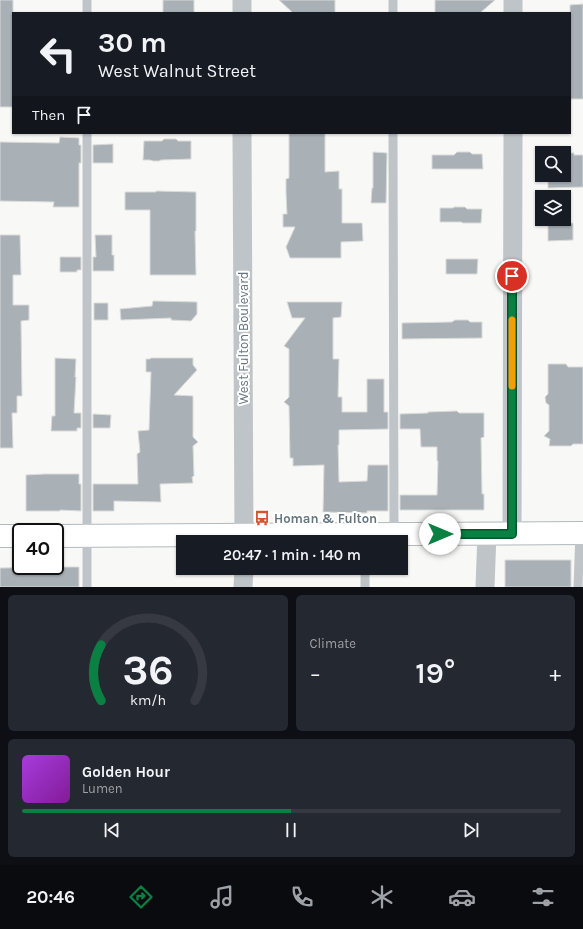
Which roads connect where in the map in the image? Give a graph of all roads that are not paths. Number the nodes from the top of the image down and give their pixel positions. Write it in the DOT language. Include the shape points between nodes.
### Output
graph roads {
  1 [pos="87,0"];
  2 [pos="242,0"];
  3 [pos="393,0"];
  4 [pos="513,0"];
  5 [pos="87,12"];
  6 [pos="242,12"];
  7 [pos="393,12"];
  8 [pos="513,12"];
  9 [pos="86,134"];
  10 [pos="242,134"];
  11 [pos="393,134"];
  12 [pos="513,134"];
  13 [pos="582,533"];
  14 [pos="394,534"];
  15 [pos="487,534"];
  16 [pos="512,534"];
  17 [pos="244,535"];
  18 [pos="387,535"];
  19 [pos="0,536"];
  20 [pos="12,536"];
  21 [pos="64,536"];
  22 [pos="86,536"];
  23 [pos="176,538"];
  24 [pos="244,575"];
  25 [pos="365,575"];
  26 [pos="86,587"];
  27 [pos="244,587"];
  28 [pos="365,587"];
  29 [pos="485,587"];
  30 [pos="578,587"];
  1 -- 5 [label="lane"];
  2 -- 6 [label="street"];
  3 -- 7 [label="lane"];
  4 -- 8 [label="street"];
  9 -- 22 [label="lane"];
  10 -- 17 [label="street, West Fulton Boulevard"];
  11 -- 14 [label="lane"];
  12 -- 16 [label="street"];
  13 -- 16 [label="street"];
  13 -- 30 [label="lane"];
  14 -- 15 [label="street"];
  14 -- 18 [label="street"];
  15 -- 16 [label="street"];
  15 -- 29 [label="street"];
  19 -- 20 [label="street"];
  21 -- 22 [label="street"];
  22 -- 23 [label="street"];
  22 -- 26 [label="lane"];
  24 -- 27 [label="street"];
  25 -- 28 [label="lane"];
}
